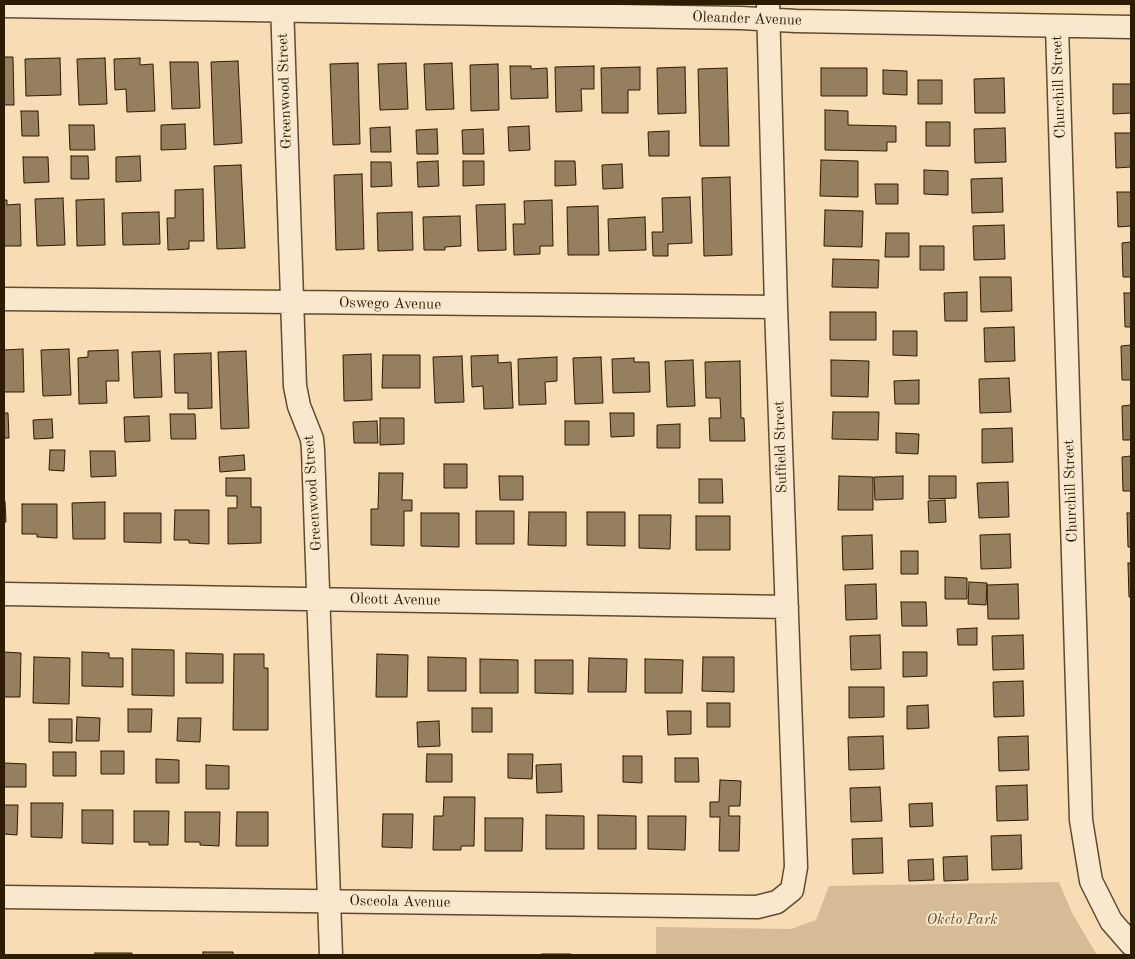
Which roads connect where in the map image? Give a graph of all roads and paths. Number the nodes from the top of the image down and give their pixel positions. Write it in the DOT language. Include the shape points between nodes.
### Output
graph roads {
  1 [pos="4,6"];
  2 [pos="282,7"];
  3 [pos="768,12"];
  4 [pos="1057,26"];
  5 [pos="1131,27"];
  6 [pos="4,299"];
  7 [pos="292,303"];
  8 [pos="776,307"];
  9 [pos="4,594"];
  10 [pos="319,598"];
  11 [pos="787,607"];
  12 [pos="792,890"];
  13 [pos="4,897"];
  14 [pos="330,901"];
  15 [pos="1131,944"];
  16 [pos="331,955"];
  1 -- 2 [label="street, Oleander Avenue"];
  2 -- 3 [label="street, Oleander Avenue"];
  2 -- 7 [label="street, Greenwood Street"];
  3 -- 4 [label="street, Oleander Avenue" via="796,21"];
  3 -- 8 [label="street, Suffield Street"];
  4 -- 5 [label="street, Oleander Avenue"];
  4 -- 15 [label="street, Churchill Street" via="1081,820 1091,881 1111,921"];
  6 -- 7 [label="street, Oswego Avenue"];
  7 -- 8 [label="street, Oswego Avenue"];
  7 -- 10 [label="street, Greenwood Street" via="295,386 312,439"];
  8 -- 11 [label="street, Suffield Street"];
  9 -- 10 [label="street, Olcott Avenue"];
  10 -- 11 [label="street, Olcott Avenue"];
  10 -- 14 [label="street, Greenwood Street"];
  11 -- 12 [label="street, Suffield Street" via="796,867"];
  12 -- 14 [label="street, Osceola Avenue" via="777,902 756,907"];
  13 -- 14 [label="street, Osceola Avenue"];
  14 -- 16 [label="street, Greenwood Street"];
}
